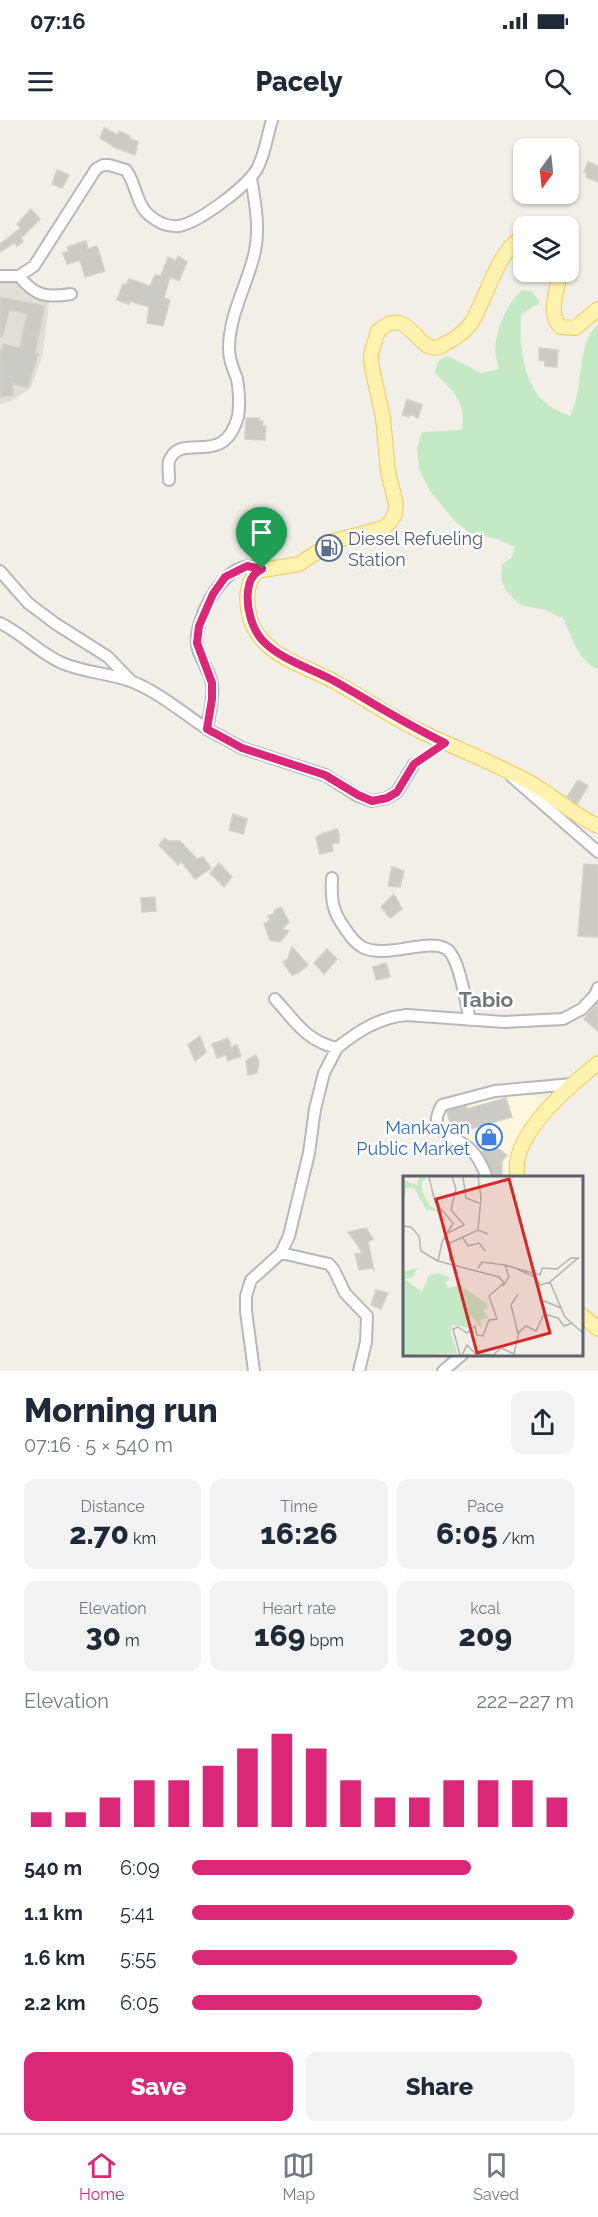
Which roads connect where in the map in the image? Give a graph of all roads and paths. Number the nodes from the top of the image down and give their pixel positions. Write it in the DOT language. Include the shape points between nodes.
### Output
graph roads {
  1 [pos="272,120"];
  2 [pos="251,178"];
  3 [pos="513,244"];
  4 [pos="0,276"];
  5 [pos="19,276"];
  6 [pos="558,282"];
  7 [pos="71,294"];
  8 [pos="598,309"];
  9 [pos="169,480"];
  10 [pos="262,569"];
  11 [pos="0,571"];
  12 [pos="0,623"];
  13 [pos="131,681"];
  14 [pos="207,729"];
  15 [pos="445,743"];
  16 [pos="414,764"];
  17 [pos="500,767"];
  18 [pos="598,826"];
  19 [pos="598,852"];
  20 [pos="332,878"];
  21 [pos="598,988"];
  22 [pos="275,999"];
  23 [pos="470,1020"];
  24 [pos="337,1048"];
  25 [pos="598,1063"];
  26 [pos="573,1084"];
  27 [pos="486,1176"];
  28 [pos="518,1176"];
  29 [pos="281,1253"];
  30 [pos="583,1316"];
  31 [pos="598,1329"];
  32 [pos="461,1356"];
  33 [pos="254,1371"];
  34 [pos="359,1371"];
  35 [pos="443,1371"];
  1 -- 2 [label="street" via="260,163"];
  2 -- 5 [label="street" via="205,214 170,226 146,212 126,170 103,165 93,172 34,266"];
  2 -- 9 [label="street" via="258,228 245,286 236,306 229,348 237,379 238,415 228,439 215,447 185,447 174,453 169,462"];
  3 -- 10 [label="main road" via="469,326 442,346 427,346 402,324 390,323 378,331 371,354 396,504 390,522 383,528 334,541 299,564"];
  4 -- 5 [label="street"];
  5 -- 7 [label="street" via="36,292 54,297"];
  6 -- 8 [label="main road" via="553,310 560,327 575,328"];
  10 -- 14 [label="street" via="247,566 225,577 199,626 197,643 212,683"];
  10 -- 15 [label="main road" via="250,580 247,596 253,625 265,644"];
  11 -- 13 [label="street" via="28,603 108,657"];
  12 -- 13 [label="street" via="64,664"];
  13 -- 14 [label="street" via="154,691"];
  14 -- 16 [label="street" via="242,748 325,775 372,801 397,792"];
  15 -- 16 [label="path"];
  15 -- 17 [label="main road"];
  17 -- 18 [label="main road"];
  17 -- 19 [label="street"];
  20 -- 23 [label="street" via="335,916 361,947 379,952 433,945 446,949 455,962"];
  21 -- 23 [label="street" via="582,1010 562,1019"];
  22 -- 24 [label="street" via="309,1036"];
  23 -- 24 [label="street" via="391,1016"];
  24 -- 29 [label="street" via="324,1073 297,1206"];
  25 -- 26 [label="main road"];
  26 -- 27 [label="street" via="495,1091 442,1105 437,1114 438,1128 472,1151"];
  26 -- 28 [label="main road" via="546,1110 522,1146 517,1156"];
  29 -- 33 [label="street" via="251,1280 246,1296"];
  29 -- 34 [label="street" via="329,1264 345,1293 367,1316"];
  30 -- 31 [label="main road"];
  32 -- 35 [label="street"];
}
